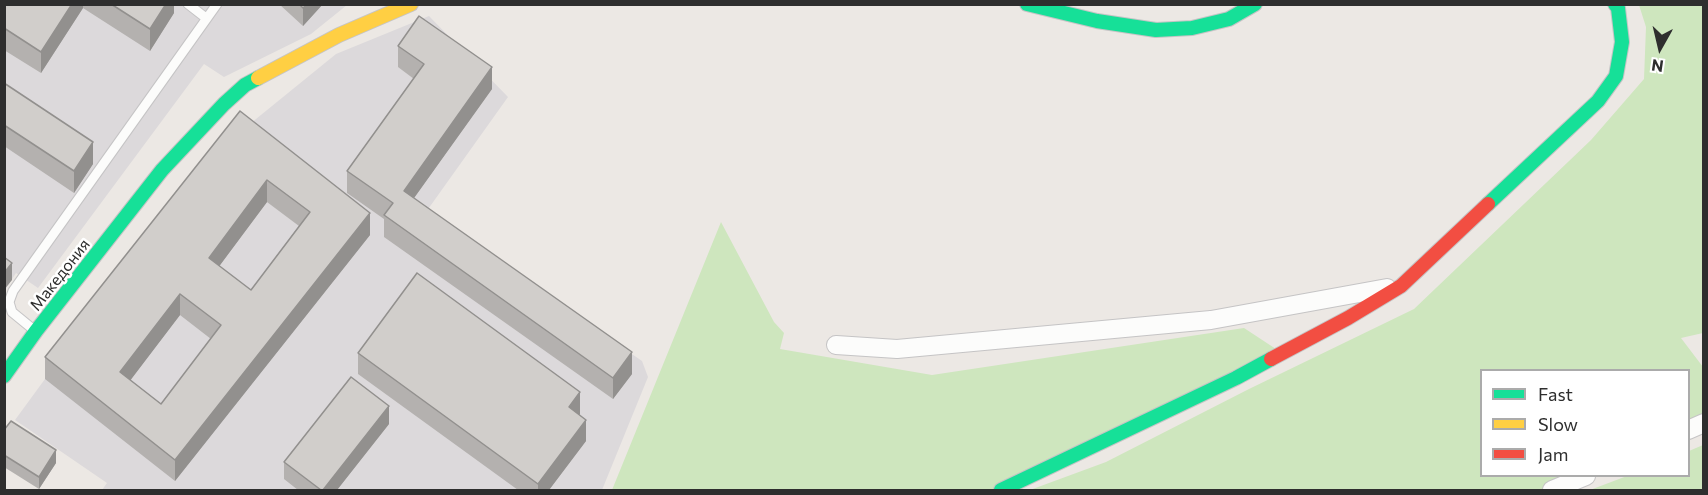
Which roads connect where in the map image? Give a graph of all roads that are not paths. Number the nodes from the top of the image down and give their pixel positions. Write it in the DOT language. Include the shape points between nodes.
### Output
graph roads {
  1 [pos="188,4"];
  2 [pos="217,4"];
  3 [pos="411,4"];
  4 [pos="1027,4"];
  5 [pos="1255,4"];
  6 [pos="1616,4"];
  7 [pos="206,18"];
  8 [pos="1401,286"];
  9 [pos="36,332"];
  10 [pos="836,345"];
  11 [pos="4,376"];
  12 [pos="1704,423"];
  13 [pos="1690,430"];
  14 [pos="1584,477"];
  15 [pos="1001,490"];
  16 [pos="1552,490"];
  1 -- 7 [label="lane"];
  2 -- 7 [label="lane"];
  3 -- 9 [label="street, Македония" via="339,35 244,86 183,146"];
  4 -- 5 [label="street" via="1156,30 1192,28 1229,19"];
  6 -- 8 [label="street" via="1622,42 1616,76 1598,101"];
  7 -- 9 [label="lane" via="13,291 9,302 12,312"];
  8 -- 10 [label="street" via="1212,320 897,349"];
  8 -- 15 [label="street" via="1236,378"];
  9 -- 11 [label="street, Македония"];
  12 -- 13 [label="street"];
  14 -- 16 [label="street"];
}
